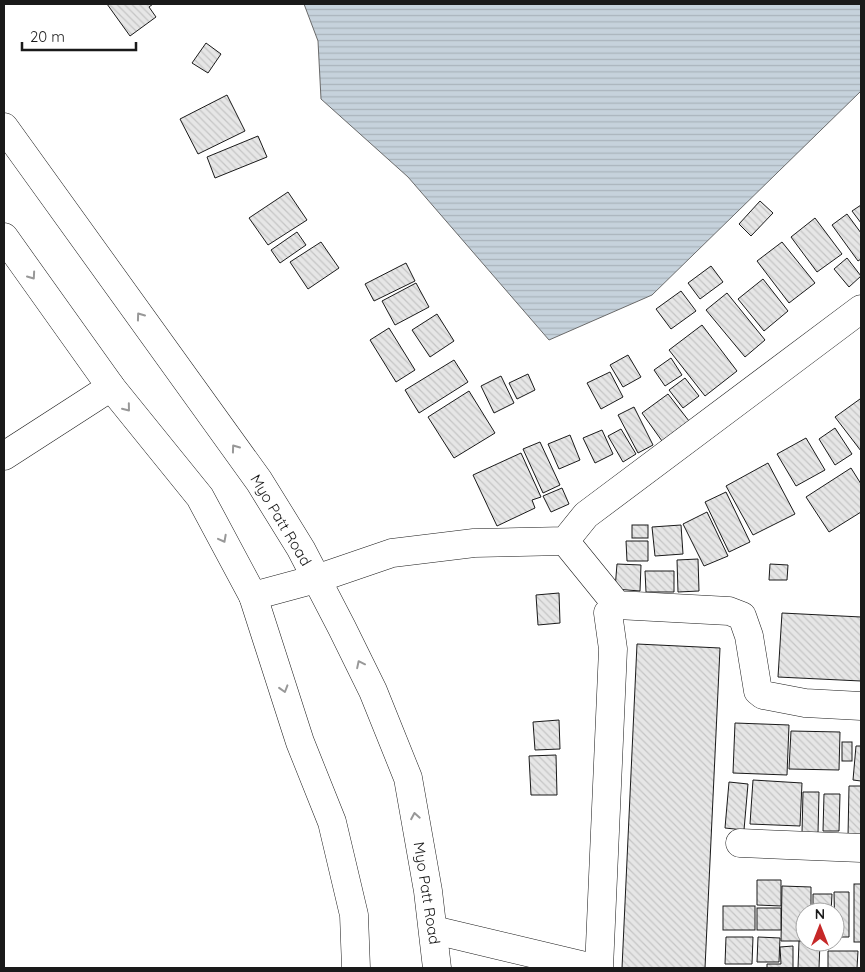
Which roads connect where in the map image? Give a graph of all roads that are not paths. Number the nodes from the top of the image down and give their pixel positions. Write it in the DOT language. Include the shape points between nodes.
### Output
graph roads {
  1 [pos="4,126"];
  2 [pos="4,237"];
  3 [pos="861,309"];
  4 [pos="110,387"];
  5 [pos="4,456"];
  6 [pos="564,540"];
  7 [pos="316,579"];
  8 [pos="254,596"];
  9 [pos="617,605"];
  10 [pos="861,706"];
  11 [pos="740,843"];
  12 [pos="861,848"];
  13 [pos="434,930"];
  14 [pos="356,968"];
  15 [pos="437,968"];
  16 [pos="594,968"];
  17 [pos="599,968"];
  7 -- 1 [label="street, Myo Patt Road, one-way" via="259,482"];
  2 -- 4 [label="street, one-way"];
  3 -- 6 [label="street" via="586,515"];
  4 -- 5 [label="street"];
  4 -- 8 [label="street, one-way" via="200,497"];
  6 -- 7 [label="street" via="474,543 392,553"];
  6 -- 9 [label="street"];
  7 -- 8 [label="street"];
  13 -- 7 [label="street, Myo Patt Road, one-way" via="408,778 373,691"];
  8 -- 14 [label="street, one-way" via="300,742 332,822 354,915"];
  9 -- 10 [label="street" via="736,613 742,616 749,636 758,691 763,695"];
  9 -- 17 [label="street" via="608,613 613,648"];
  11 -- 12 [label="street"];
  13 -- 15 [label="street, Myo Patt Road"];
  13 -- 16 [label="street"];
}
